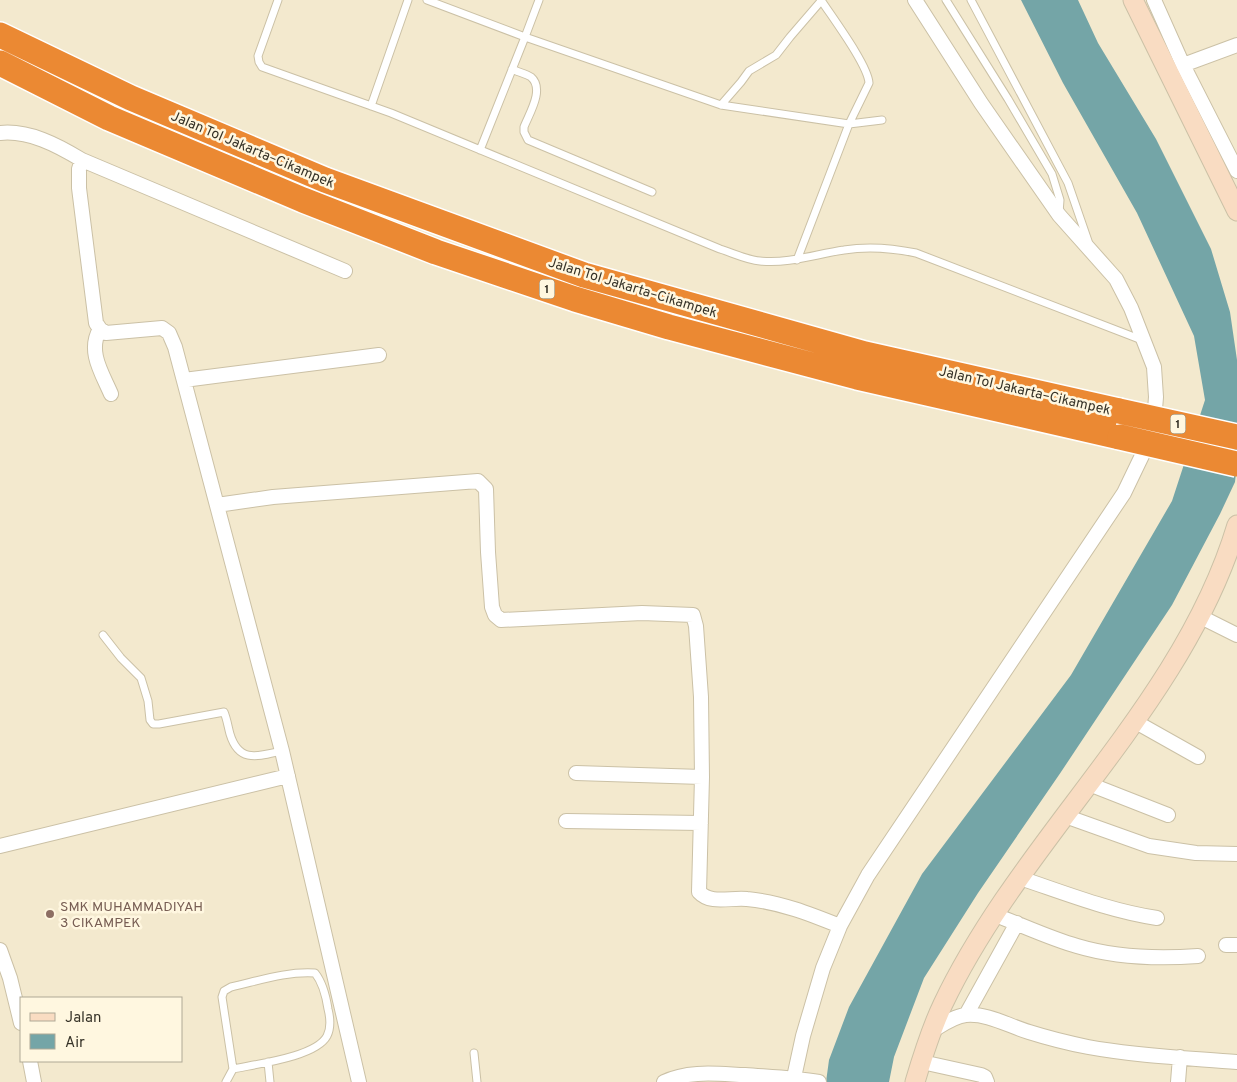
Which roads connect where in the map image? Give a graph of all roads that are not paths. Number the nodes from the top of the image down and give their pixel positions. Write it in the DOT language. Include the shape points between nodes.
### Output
graph roads {
  1 [pos="278,0"];
  2 [pos="408,0"];
  3 [pos="427,0"];
  4 [pos="539,0"];
  5 [pos="821,0"];
  6 [pos="915,0"];
  7 [pos="946,0"];
  8 [pos="971,0"];
  9 [pos="1133,0"];
  10 [pos="1154,0"];
  11 [pos="0,35"];
  12 [pos="525,37"];
  13 [pos="1237,45"];
  14 [pos="0,63"];
  15 [pos="1183,64"];
  16 [pos="512,69"];
  17 [pos="721,105"];
  18 [pos="371,106"];
  19 [pos="882,120"];
  20 [pos="849,124"];
  21 [pos="0,133"];
  22 [pos="480,150"];
  23 [pos="82,160"];
  24 [pos="1237,171"];
  25 [pos="652,192"];
  26 [pos="1237,211"];
  27 [pos="1059,215"];
  28 [pos="1092,254"];
  29 [pos="797,260"];
  30 [pos="345,270"];
  31 [pos="100,329"];
  32 [pos="1145,341"];
  33 [pos="379,355"];
  34 [pos="184,380"];
  35 [pos="111,394"];
  36 [pos="1237,437"];
  37 [pos="1237,464"];
  38 [pos="218,505"];
  39 [pos="1237,525"];
  40 [pos="1234,544"];
  41 [pos="1198,616"];
  42 [pos="104,635"];
  43 [pos="1237,635"];
  44 [pos="1134,721"];
  45 [pos="282,751"];
  46 [pos="1198,757"];
  47 [pos="576,773"];
  48 [pos="288,776"];
  49 [pos="702,777"];
  50 [pos="1089,784"];
  51 [pos="1168,815"];
  52 [pos="1065,816"];
  53 [pos="566,821"];
  54 [pos="701,823"];
  55 [pos="0,846"];
  56 [pos="1237,854"];
  57 [pos="1020,878"];
  58 [pos="995,915"];
  59 [pos="1157,918"];
  60 [pos="1017,923"];
  61 [pos="840,926"];
  62 [pos="0,950"];
  63 [pos="1198,956"];
  64 [pos="966,1015"];
  65 [pos="20,1019"];
  66 [pos="932,1031"];
  67 [pos="474,1053"];
  68 [pos="1180,1057"];
  69 [pos="30,1062"];
  70 [pos="268,1062"];
  71 [pos="922,1062"];
  72 [pos="1237,1062"];
  73 [pos="233,1069"];
  74 [pos="793,1080"];
  75 [pos="813,1081"];
  76 [pos="34,1082"];
  77 [pos="226,1082"];
  78 [pos="270,1082"];
  79 [pos="359,1082"];
  80 [pos="478,1082"];
  81 [pos="664,1082"];
  82 [pos="915,1082"];
  83 [pos="987,1082"];
  84 [pos="1178,1082"];
  1 -- 18 [label="lane" via="258,56 262,67"];
  2 -- 18 [label="lane"];
  3 -- 12 [label="lane"];
  4 -- 12 [label="lane"];
  5 -- 17 [label="lane" via="776,55 749,71"];
  5 -- 20 [label="lane" via="869,79"];
  6 -- 27 [label="street" via="981,104"];
  7 -- 27 [label="lane" via="1052,174 1060,200"];
  8 -- 28 [label="lane" via="1068,183"];
  9 -- 26 [label="street"];
  10 -- 15 [label="street"];
  11 -- 36 [label="highway, Jalan Tol Jakarta–Cikampek / 1, bridge" via="131,98 316,177 584,275 865,354"];
  12 -- 16 [label="lane"];
  12 -- 17 [label="lane"];
  13 -- 15 [label="street"];
  14 -- 37 [label="highway, Jalan Tol Jakarta–Cikampek / 1, bridge" via="109,118 303,200 436,252 575,299 857,377"];
  15 -- 24 [label="street"];
  16 -- 22 [label="lane"];
  16 -- 25 [label="lane" via="530,77 536,86 536,95 524,127 528,140"];
  17 -- 20 [label="lane"];
  18 -- 22 [label="lane"];
  19 -- 20 [label="lane"];
  20 -- 29 [label="lane"];
  21 -- 23 [label="street" via="26,134"];
  22 -- 29 [label="lane" via="747,258"];
  23 -- 30 [label="street"];
  23 -- 31 [label="street" via="79,188 96,323"];
  27 -- 28 [label="street"];
  28 -- 32 [label="street" via="1116,279"];
  29 -- 32 [label="lane" via="867,248 916,253"];
  31 -- 34 [label="street" via="106,333 162,328 169,333 175,347"];
  31 -- 35 [label="street" via="94,347 98,366"];
  32 -- 61 [label="street" via="1154,367 1156,397 1154,422 1139,465 1124,493 868,875"];
  33 -- 34 [label="street"];
  34 -- 38 [label="street"];
  38 -- 45 [label="street"];
  38 -- 49 [label="street" via="272,497 478,481 486,489 492,607 500,620 642,613 690,614 694,617 701,697"];
  39 -- 40 [label="street"];
  40 -- 41 [label="street"];
  41 -- 43 [label="street"];
  41 -- 44 [label="street" via="1171,666"];
  42 -- 45 [label="lane" via="141,678 153,724 221,711 225,713 231,737 240,752 254,757"];
  44 -- 46 [label="street"];
  44 -- 50 [label="street"];
  45 -- 48 [label="street"];
  47 -- 49 [label="street"];
  48 -- 55 [label="street"];
  48 -- 79 [label="street"];
  49 -- 54 [label="street"];
  50 -- 51 [label="street"];
  50 -- 52 [label="street"];
  52 -- 56 [label="street" via="1156,848"];
  52 -- 57 [label="street"];
  53 -- 54 [label="street"];
  54 -- 61 [label="street" via="699,892 704,897 768,902 794,908"];
  57 -- 58 [label="street"];
  57 -- 59 [label="street" via="1110,909"];
  58 -- 60 [label="street"];
  58 -- 66 [label="street" via="965,962"];
  60 -- 63 [label="street" via="1077,946 1103,952 1163,958"];
  60 -- 64 [label="street"];
  61 -- 74 [label="street" via="805,1028"];
  62 -- 65 [label="street"];
  64 -- 66 [label="street"];
  64 -- 68 [label="street" via="990,1018 1028,1032 1088,1047"];
  66 -- 71 [label="street"];
  67 -- 80 [label="lane"];
  68 -- 72 [label="street"];
  68 -- 84 [label="street"];
  69 -- 76 [label="street"];
  70 -- 73 [label="lane"];
  70 -- 73 [label="lane" via="302,1054 320,1044 328,1035 326,995 315,973 289,974 224,991 222,997"];
  70 -- 78 [label="lane"];
  71 -- 82 [label="street"];
  71 -- 83 [label="street" via="981,1076"];
  73 -- 77 [label="lane"];
  74 -- 75 [label="street"];
  74 -- 81 [label="street" via="692,1074"];
}
